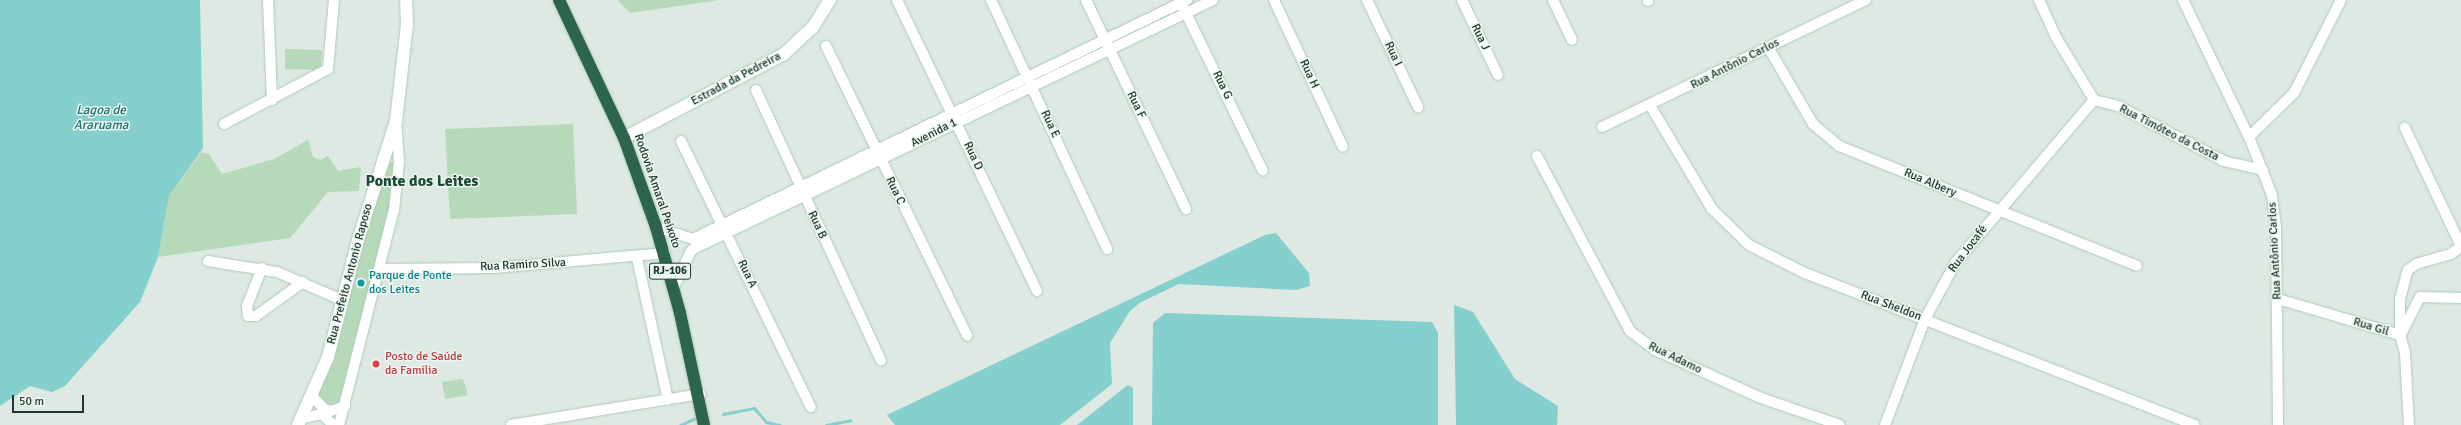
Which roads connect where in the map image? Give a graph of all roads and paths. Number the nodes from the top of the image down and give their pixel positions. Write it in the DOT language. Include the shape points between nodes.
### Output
graph roads {
  1 [pos="268,0"];
  2 [pos="334,0"];
  3 [pos="406,0"];
  4 [pos="559,0"];
  5 [pos="830,0"];
  6 [pos="897,0"];
  7 [pos="992,0"];
  8 [pos="1086,0"];
  9 [pos="1213,0"];
  10 [pos="1274,0"];
  11 [pos="1367,0"];
  12 [pos="1462,0"];
  13 [pos="1553,0"];
  14 [pos="1866,0"];
  15 [pos="2039,0"];
  16 [pos="2183,0"];
  17 [pos="2341,0"];
  18 [pos="1183,1"];
  19 [pos="1186,13"];
  20 [pos="1572,40"];
  21 [pos="1107,45"];
  22 [pos="826,46"];
  23 [pos="1768,47"];
  24 [pos="1498,74"];
  25 [pos="1027,76"];
  26 [pos="1032,86"];
  27 [pos="756,90"];
  28 [pos="272,100"];
  29 [pos="2094,100"];
  30 [pos="1651,107"];
  31 [pos="1418,108"];
  32 [pos="952,112"];
  33 [pos="396,121"];
  34 [pos="957,122"];
  35 [pos="224,124"];
  36 [pos="1602,127"];
  37 [pos="2405,128"];
  38 [pos="2249,137"];
  39 [pos="624,138"];
  40 [pos="681,141"];
  41 [pos="1343,147"];
  42 [pos="878,156"];
  43 [pos="1537,156"];
  44 [pos="382,160"];
  45 [pos="399,162"];
  46 [pos="2263,170"];
  47 [pos="1263,171"];
  48 [pos="802,192"];
  49 [pos="1186,209"];
  50 [pos="1997,211"];
  51 [pos="656,227"];
  52 [pos="725,229"];
  53 [pos="1107,249"];
  54 [pos="665,253"];
  55 [pos="637,258"];
  56 [pos="208,261"];
  57 [pos="2136,266"];
  58 [pos="262,268"];
  59 [pos="380,269"];
  60 [pos="303,282"];
  61 [pos="674,287"];
  62 [pos="1037,291"];
  63 [pos="2461,298"];
  64 [pos="2278,299"];
  65 [pos="342,300"];
  66 [pos="1925,319"];
  67 [pos="967,335"];
  68 [pos="2400,335"];
  69 [pos="881,360"];
  70 [pos="700,394"];
  71 [pos="311,395"];
  72 [pos="668,400"];
  73 [pos="345,406"];
  74 [pos="811,407"];
  75 [pos="572,420"];
  76 [pos="299,422"];
  77 [pos="333,425"];
  78 [pos="340,425"];
  79 [pos="511,425"];
  80 [pos="704,425"];
  81 [pos="1840,425"];
  82 [pos="1885,425"];
  83 [pos="2194,425"];
  84 [pos="2278,425"];
  85 [pos="2409,425"];
  1 -- 28 [label="street"];
  2 -- 28 [label="street" via="328,69"];
  3 -- 33 [label="street, Rua Prefeito Antonio Raposo" via="407,25"];
  4 -- 39 [label="highway, Rodovia Amaral Peixoto / RJ-106"];
  5 -- 39 [label="street, Estrada da Pedreira" via="813,27 784,54"];
  6 -- 32 [label="street, Rua D"];
  7 -- 25 [label="street, Rua E"];
  8 -- 21 [label="street, Rua F"];
  9 -- 19 [label="street, Avenida 1"];
  10 -- 41 [label="street, Rua H"];
  11 -- 31 [label="street, Rua I"];
  12 -- 24 [label="street, Rua J"];
  13 -- 20 [label="street"];
  14 -- 23 [label="street, Rua Antônio Carlos"];
  15 -- 29 [label="street" via="2056,37"];
  16 -- 38 [label="street, Rua Antônio Carlos"];
  17 -- 38 [label="street" via="2294,93"];
  18 -- 19 [label="street, Rua G"];
  18 -- 21 [label="street, Avenida 1"];
  19 -- 21 [label="street, Avenida 1"];
  19 -- 47 [label="street, Rua G"];
  21 -- 25 [label="street, Avenida 1"];
  21 -- 26 [label="street, Avenida 1"];
  21 -- 49 [label="street, Rua F"];
  22 -- 42 [label="street, Rua C"];
  23 -- 30 [label="street, Rua Antônio Carlos"];
  23 -- 50 [label="street, Rua Albery" via="1813,124 1839,146"];
  25 -- 26 [label="street, Rua E"];
  25 -- 32 [label="street, Avenida 1"];
  26 -- 34 [label="street, Avenida 1"];
  26 -- 53 [label="street, Rua E"];
  27 -- 48 [label="street, Rua B"];
  28 -- 35 [label="street"];
  29 -- 46 [label="street, Rua Timóteo da Costa" via="2118,106 2224,161"];
  29 -- 50 [label="street, Rua Jocafé"];
  30 -- 36 [label="street, Rua Antônio Carlos"];
  30 -- 66 [label="street, Rua Sheldon" via="1712,209 1749,245 1805,273"];
  32 -- 34 [label="street, Rua D"];
  32 -- 42 [label="street, Avenida 1"];
  33 -- 44 [label="street, Rua Prefeito Antonio Raposo"];
  33 -- 45 [label="street"];
  34 -- 42 [label="street, Avenida 1"];
  34 -- 62 [label="street, Rua D"];
  37 -- 68 [label="street" via="2461,246 2451,254 2416,264 2408,270 2400,299"];
  38 -- 46 [label="street, Rua Antônio Carlos"];
  39 -- 51 [label="highway, Rodovia Amaral Peixoto / RJ-106"];
  40 -- 52 [label="street, Rua A"];
  42 -- 48 [label="street, Avenida 1"];
  42 -- 67 [label="street, Rua C"];
  43 -- 81 [label="street, Rua Adamo" via="1630,331 1655,350 1761,398"];
  44 -- 45 [label="street" via="389,154"];
  44 -- 65 [label="street, Rua Prefeito Antonio Raposo"];
  45 -- 59 [label="street" via="394,210"];
  46 -- 64 [label="street, Rua Antônio Carlos" via="2272,196 2276,228"];
  48 -- 52 [label="street, Avenida 1"];
  48 -- 69 [label="street, Rua B"];
  50 -- 57 [label="street, Rua Albery"];
  50 -- 66 [label="street, Rua Jocafé" via="1956,262"];
  51 -- 52 [label="street, Avenida 1" via="688,240"];
  51 -- 54 [label="highway, Rodovia Amaral Peixoto / RJ-106"];
  52 -- 61 [label="street, Avenida 1" via="690,252"];
  52 -- 74 [label="street, Rua A"];
  54 -- 55 [label="street, Rua Ramiro Silva"];
  54 -- 61 [label="highway, Rodovia Amaral Peixoto / RJ-106"];
  55 -- 59 [label="street, Rua Ramiro Silva" via="494,268"];
  55 -- 72 [label="street"];
  56 -- 58 [label="street"];
  58 -- 60 [label="street"];
  58 -- 60 [label="street" via="247,306 248,316 256,316"];
  59 -- 73 [label="street"];
  60 -- 65 [label="street"];
  61 -- 70 [label="highway, Rodovia Amaral Peixoto / RJ-106"];
  63 -- 68 [label="street" via="2420,297"];
  64 -- 68 [label="street, Rua Gil"];
  64 -- 84 [label="street, Rua Antônio Carlos"];
  65 -- 71 [label="street, Rua Prefeito Antonio Raposo" via="328,357"];
  66 -- 82 [label="street, Rua Jocafé"];
  66 -- 83 [label="street, Rua Sheldon"];
  68 -- 85 [label="street, Rua Gil" via="2405,352"];
  70 -- 72 [label="street"];
  70 -- 80 [label="highway, Rodovia Amaral Peixoto / RJ-106"];
  71 -- 73 [label="street" via="324,409 331,412"];
  71 -- 76 [label="street, Rua Prefeito Antonio Raposo"];
  72 -- 75 [label="street"];
  73 -- 78 [label="street"];
  75 -- 79 [label="street"];
  76 -- 77 [label="street" via="322,414"];
}
